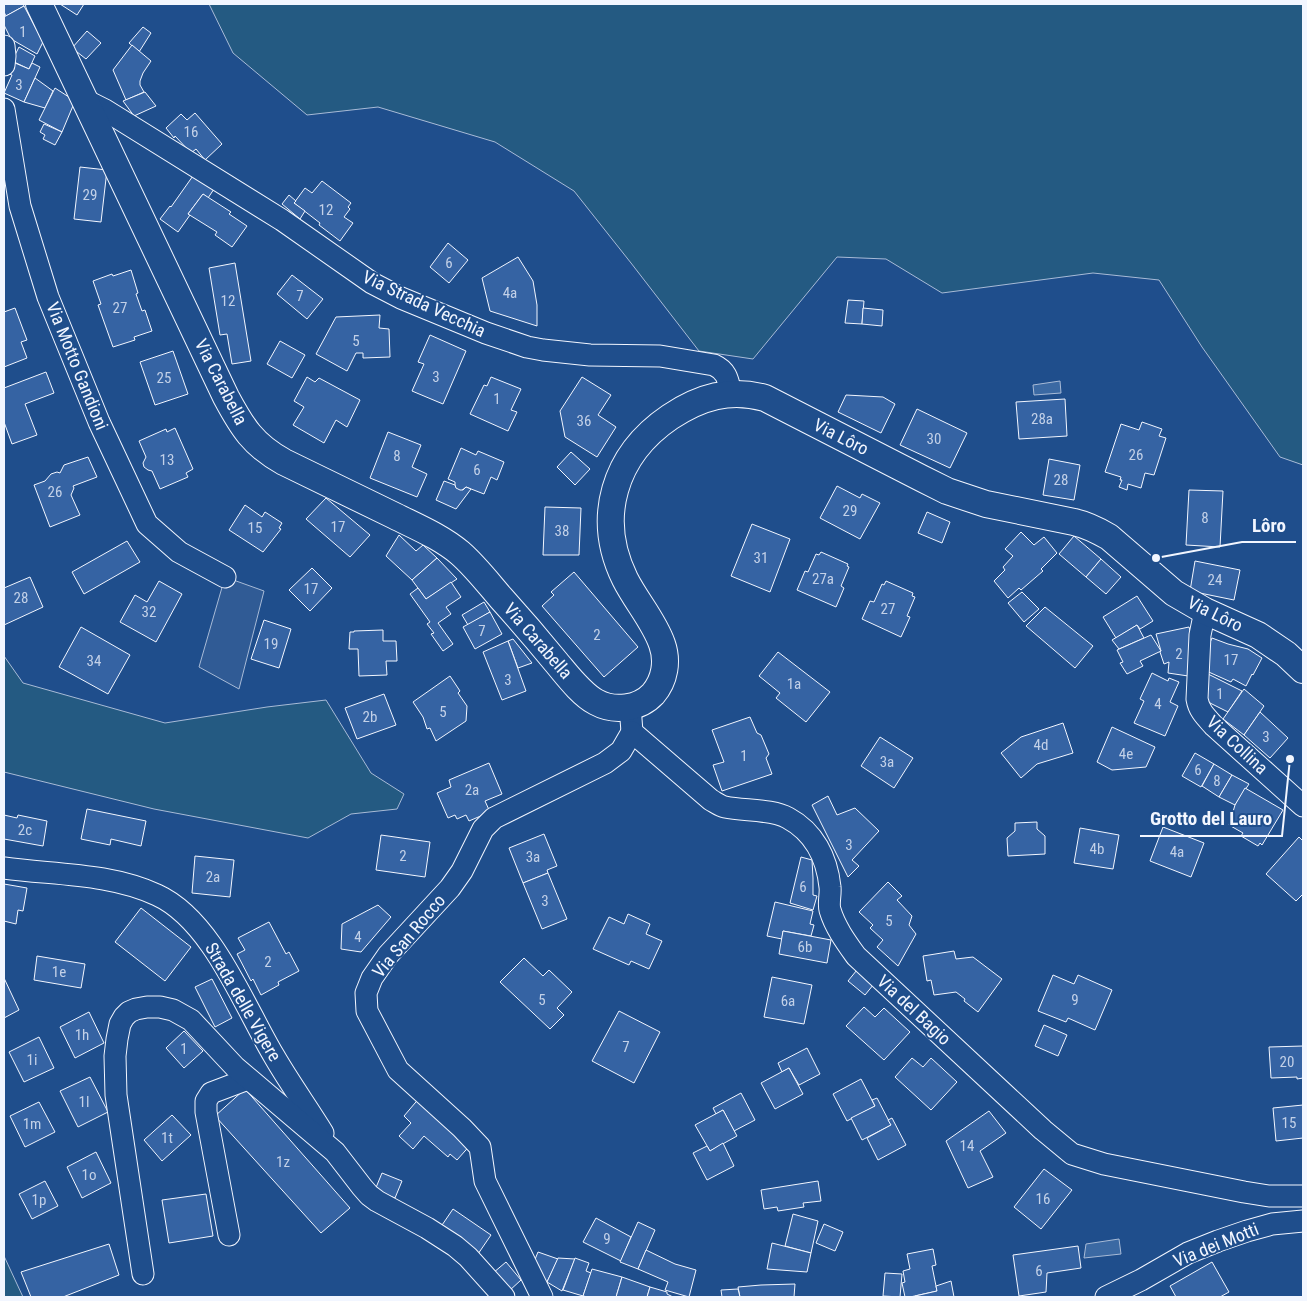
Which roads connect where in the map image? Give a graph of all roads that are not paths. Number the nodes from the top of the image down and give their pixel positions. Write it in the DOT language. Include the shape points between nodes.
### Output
graph roads {
  1 [pos="39,4"];
  2 [pos="4,46"];
  3 [pos="4,65"];
  4 [pos="85,100"];
  5 [pos="4,109"];
  6 [pos="731,393"];
  7 [pos="225,577"];
  8 [pos="1205,611"];
  9 [pos="1303,670"];
  10 [pos="630,706"];
  11 [pos="632,732"];
  12 [pos="1303,806"];
  13 [pos="4,868"];
  14 [pos="248,1079"];
  15 [pos="335,1152"];
  16 [pos="1303,1196"];
  17 [pos="1303,1221"];
  18 [pos="229,1235"];
  19 [pos="143,1274"];
  20 [pos="504,1297"];
  21 [pos="542,1297"];
  22 [pos="1106,1297"];
  1 -- 4 [label="street, Via Carabella"];
  2 -- 3 [label="street"];
  4 -- 6 [label="street, Via Strada Vecchia" via="282,220 372,283 402,298 526,347 590,355 660,356 714,365 726,375"];
  4 -- 10 [label="street, Via Carabella" via="226,397 252,439 284,462 448,544 487,581 590,699 607,707"];
  5 -- 7 [label="street, Via Motto Gandioni" via="20,206 48,298 103,430 147,524 179,552"];
  6 -- 8 [label="street, Via Lôro" via="765,398 947,491 986,504 1092,528 1108,537 1174,593"];
  6 -- 10 [label="street, Via Lôro" via="691,405 662,423 636,448 616,485 610,524 616,556 630,589 656,630 665,656 658,687 652,695"];
  8 -- 9 [label="street, Via Lôro" via="1258,635"];
  8 -- 12 [label="street, Via Collina" via="1200,635 1197,699 1202,714"];
  10 -- 11 [label="street"];
  11 -- 16 [label="street, Via del Bagio" via="711,800 723,806 787,817 803,827 814,840 828,869 830,908 839,931 856,956 1072,1154 1104,1164 1244,1192"];
  11 -- 21 [label="street, Via San Rocco" via="621,751 605,763 494,818 483,829 454,882 388,955 366,993 367,1011 398,1070 480,1147 485,1181"];
  13 -- 15 [label="street, Strada delle Vigere" via="78,875 131,885 158,895 179,909 219,956 274,1056"];
  14 -- 15 [label="street"];
  14 -- 18 [label="street" via="211,1093 206,1101"];
  14 -- 19 [label="street" via="191,1020 173,1010 160,1007 136,1009 129,1012 120,1024 115,1056 116,1094"];
  15 -- 20 [label="street" via="369,1195 455,1246"];
  17 -- 22 [label="street, Via dei Motti" via="1272,1224 1218,1241 1188,1253"];
}
